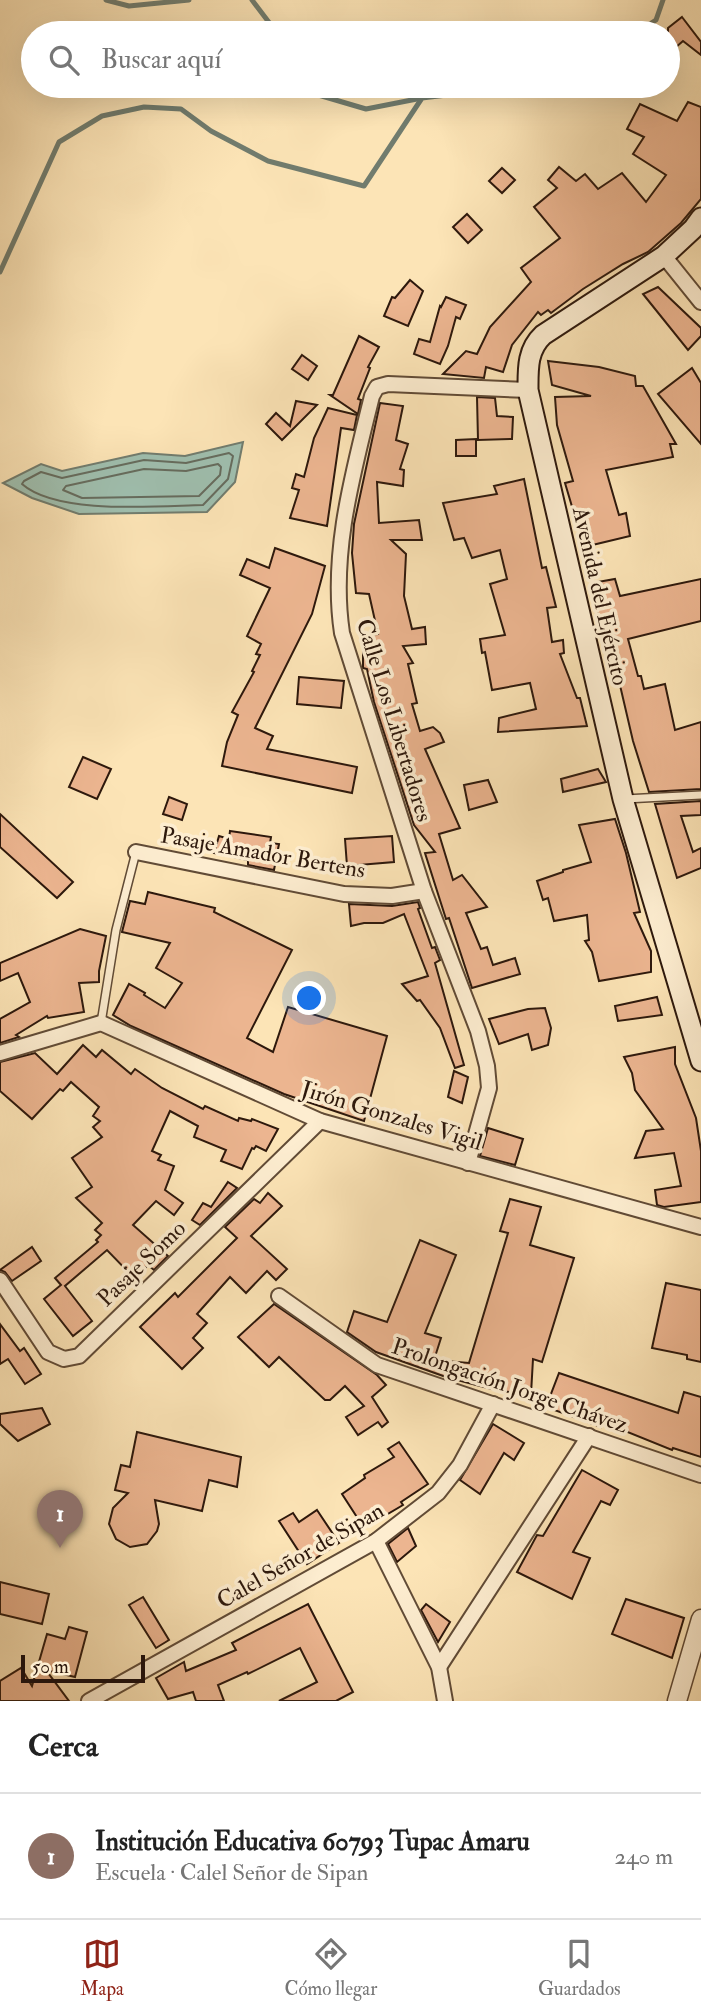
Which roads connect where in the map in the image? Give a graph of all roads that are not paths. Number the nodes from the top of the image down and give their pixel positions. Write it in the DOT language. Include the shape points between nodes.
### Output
graph roads {
  1 [pos="701,218"];
  2 [pos="664,256"];
  3 [pos="701,302"];
  4 [pos="528,390"];
  5 [pos="701,795"];
  6 [pos="623,799"];
  7 [pos="136,852"];
  8 [pos="424,891"];
  9 [pos="101,1023"];
  10 [pos="0,1053"];
  11 [pos="701,1060"];
  12 [pos="320,1121"];
  13 [pos="468,1163"];
  14 [pos="701,1216"];
  15 [pos="679,1222"];
  16 [pos="701,1227"];
  17 [pos="0,1280"];
  18 [pos="279,1296"];
  19 [pos="493,1404"];
  20 [pos="589,1436"];
  21 [pos="701,1475"];
  22 [pos="376,1541"];
  23 [pos="701,1619"];
  24 [pos="439,1667"];
  25 [pos="91,1700"];
  26 [pos="445,1701"];
  27 [pos="677,1701"];
  1 -- 2 [label="main road, Avenida del Ejército"];
  2 -- 3 [label="street"];
  2 -- 4 [label="main road, Avenida del Ejército" via="536,342 531,350"];
  4 -- 6 [label="main road, Avenida del Ejército"];
  4 -- 8 [label="street, Calle Los Libertadores" via="377,387 349,490 338,607 342,633"];
  5 -- 6 [label="lane"];
  6 -- 11 [label="main road, Avenida del Ejército"];
  7 -- 8 [label="street, Pasaje Amador Bertens" via="344,894 392,896"];
  7 -- 9 [label="lane"];
  8 -- 13 [label="street, Calle Los Libertadores" via="487,1066 489,1088"];
  9 -- 10 [label="street"];
  9 -- 12 [label="street, Jirón Gonzales Vigil"];
  12 -- 13 [label="street, Jirón Gonzales Vigil"];
  12 -- 17 [label="street, Pasaje Somo" via="79,1356 64,1359 48,1352"];
  13 -- 15 [label="street, Jirón Gonzales Vigil"];
  14 -- 15 [label="street"];
  15 -- 16 [label="street, Jirón Gonzales Vigil"];
  18 -- 19 [label="street, Prolongación Jorge Chávez" via="377,1365"];
  19 -- 20 [label="street, Prolongación Jorge Chávez"];
  19 -- 22 [label="street, Calel Señor de Sipan" via="460,1465 438,1493"];
  20 -- 21 [label="street, Prolongación Jorge Chávez"];
  20 -- 24 [label="street"];
  22 -- 24 [label="street"];
  22 -- 25 [label="street, Calel Señor de Sipan"];
  23 -- 27 [label="street"];
  24 -- 26 [label="street"];
}
